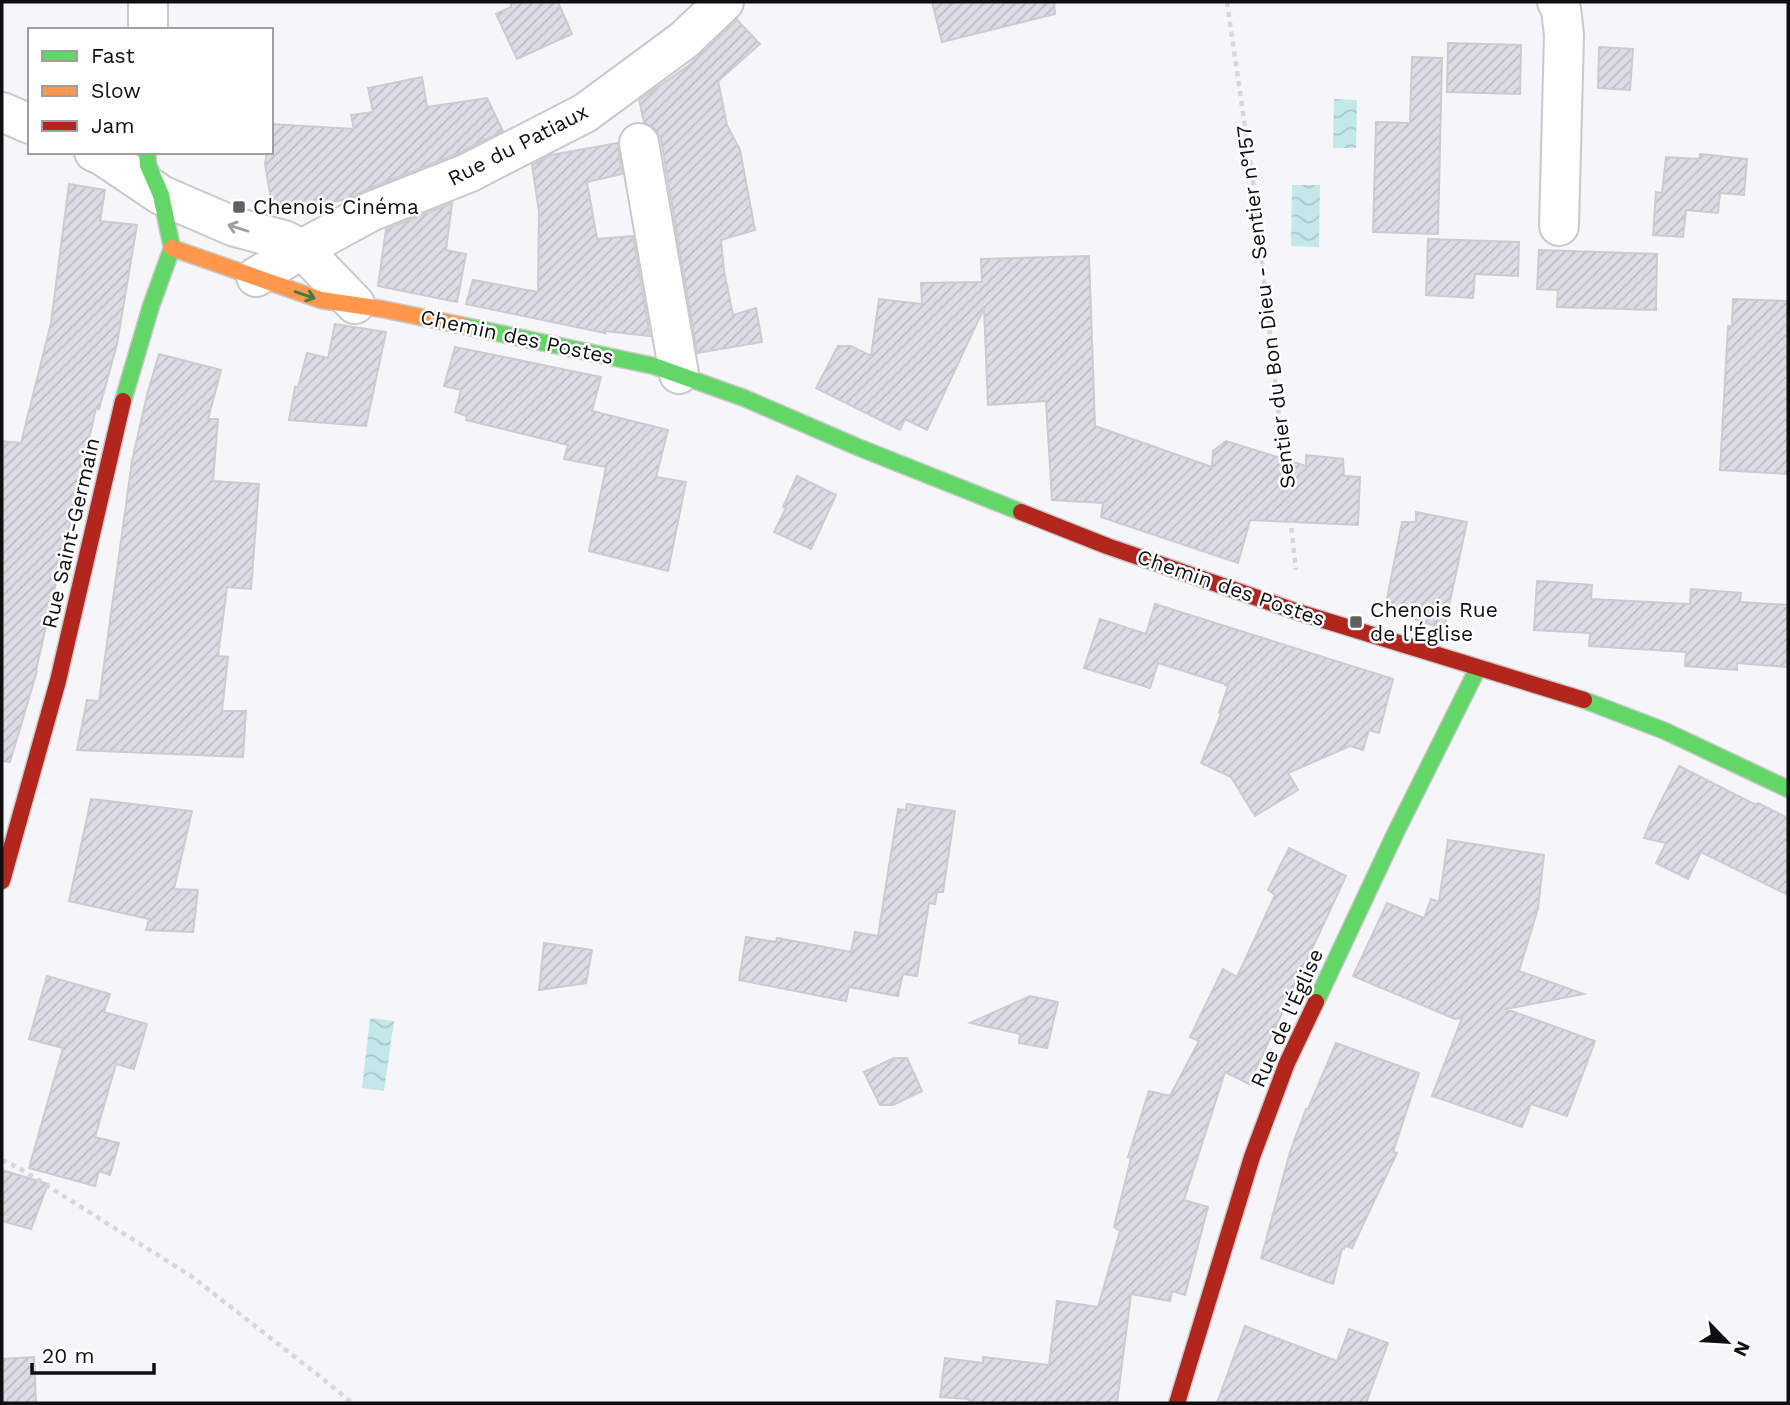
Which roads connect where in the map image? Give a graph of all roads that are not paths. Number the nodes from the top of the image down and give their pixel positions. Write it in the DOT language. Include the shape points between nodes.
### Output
graph roads {
  1 [pos="148,2"];
  2 [pos="724,2"];
  3 [pos="1557,2"];
  4 [pos="148,28"];
  5 [pos="2,112"];
  6 [pos="28,123"];
  7 [pos="639,143"];
  8 [pos="98,154"];
  9 [pos="147,154"];
  10 [pos="161,195"];
  11 [pos="1559,226"];
  12 [pos="172,248"];
  13 [pos="302,249"];
  14 [pos="256,278"];
  15 [pos="355,304"];
  16 [pos="679,374"];
  17 [pos="1478,667"];
  18 [pos="1788,789"];
  19 [pos="2,881"];
  20 [pos="1177,1403"];
  1 -- 4 [label="street"];
  2 -- 13 [label="street, Rue du Patiaux" via="684,40 585,113 468,173 372,211"];
  3 -- 11 [label="street" via="1564,36"];
  5 -- 6 [label="street"];
  7 -- 16 [label="street"];
  8 -- 10 [label="street"];
  9 -- 10 [label="street"];
  10 -- 12 [label="street"];
  13 -- 10 [label="street, one-way" via="234,227"];
  12 -- 14 [label="street, Chemin des Postes"];
  12 -- 19 [label="street, Rue Saint-Germain" via="126,389 58,681"];
  13 -- 14 [label="street, Rue du Patiaux"];
  13 -- 15 [label="street"];
  14 -- 15 [label="street, Chemin des Postes, one-way" via="321,300"];
  15 -- 16 [label="street, Chemin des Postes"];
  16 -- 17 [label="street, Chemin des Postes" via="1107,546"];
  17 -- 18 [label="street, Chemin des Postes" via="1665,731"];
  17 -- 20 [label="street, Rue de l'Église" via="1287,1063 1252,1157"];
}
